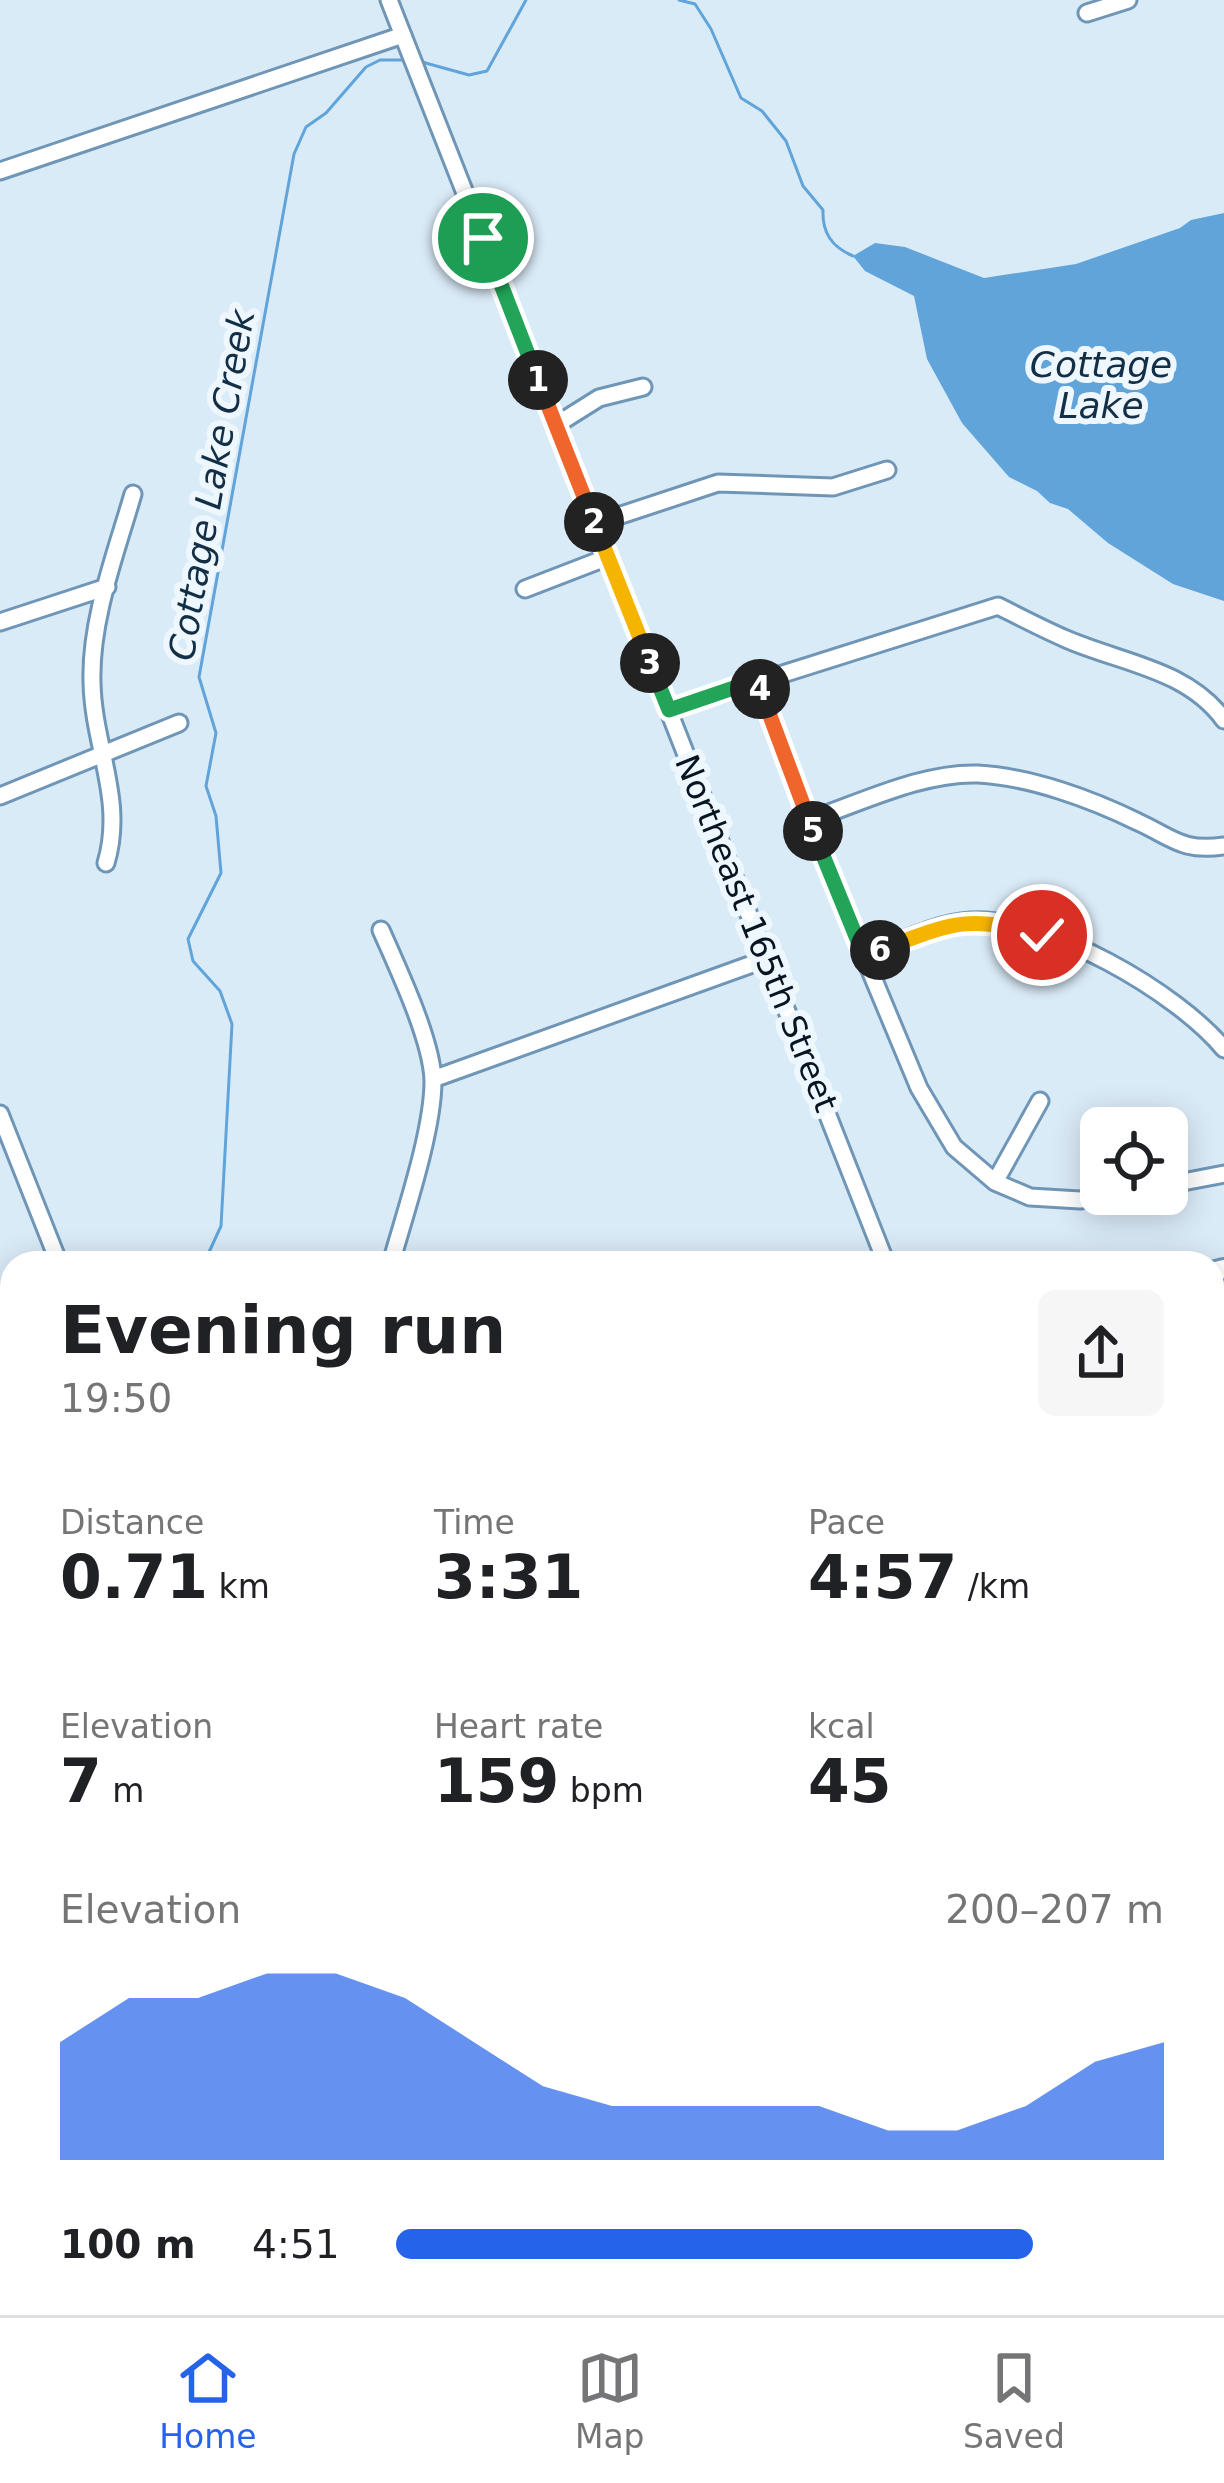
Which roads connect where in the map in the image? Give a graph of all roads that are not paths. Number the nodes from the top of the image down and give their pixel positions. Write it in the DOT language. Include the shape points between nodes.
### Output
graph roads {
  1 [pos="389,0"];
  2 [pos="1121,1"];
  3 [pos="1087,13"];
  4 [pos="405,41"];
  5 [pos="0,171"];
  6 [pos="643,387"];
  7 [pos="556,425"];
  8 [pos="887,470"];
  9 [pos="133,494"];
  10 [pos="594,524"];
  11 [pos="608,557"];
  12 [pos="107,586"];
  13 [pos="525,589"];
  14 [pos="0,622"];
  15 [pos="757,680"];
  16 [pos="669,710"];
  17 [pos="1224,720"];
  18 [pos="179,723"];
  19 [pos="105,753"];
  20 [pos="0,796"];
  21 [pos="809,820"];
  22 [pos="1224,846"];
  23 [pos="106,863"];
  24 [pos="381,931"];
  25 [pos="864,956"];
  26 [pos="766,958"];
  27 [pos="1224,1049"];
  28 [pos="433,1079"];
  29 [pos="1040,1101"];
  30 [pos="0,1114"];
  31 [pos="1224,1174"];
  32 [pos="1188,1181"];
  33 [pos="995,1182"];
  34 [pos="1080,1198"];
  35 [pos="54,1251"];
  36 [pos="394,1251"];
  37 [pos="881,1251"];
  38 [pos="0,1702"];
  39 [pos="0,1732"];
  1 -- 4 [label="street, Northeast 165th Street"];
  2 -- 3 [label="street"];
  4 -- 5 [label="street"];
  4 -- 7 [label="street, Northeast 165th Street"];
  6 -- 7 [label="street" via="599,398"];
  7 -- 10 [label="street, Northeast 165th Street"];
  8 -- 10 [label="street" via="833,487 718,483"];
  9 -- 12 [label="street"];
  10 -- 11 [label="street, Northeast 165th Street"];
  11 -- 13 [label="street"];
  11 -- 16 [label="street, Northeast 165th Street"];
  12 -- 14 [label="street"];
  12 -- 19 [label="street" via="92,665"];
  15 -- 16 [label="street"];
  15 -- 17 [label="street" via="998,605 1068,640 1170,675"];
  15 -- 21 [label="street"];
  16 -- 26 [label="street, Northeast 165th Street"];
  18 -- 19 [label="street"];
  19 -- 20 [label="street"];
  19 -- 23 [label="street" via="114,835"];
  21 -- 22 [label="street" via="926,781 979,775 1092,804 1177,845"];
  21 -- 25 [label="street"];
  24 -- 28 [label="street"];
  25 -- 27 [label="street" via="968,920 995,922 1142,979"];
  25 -- 33 [label="street" via="938,1123"];
  26 -- 28 [label="street"];
  26 -- 37 [label="street, Northeast 165th Street"];
  28 -- 36 [label="street"];
  29 -- 33 [label="street"];
  30 -- 35 [label="street"];
  31 -- 32 [label="street"];
  33 -- 34 [label="street" via="1030,1197"];
  38 -- 39 [label="street"];
}
